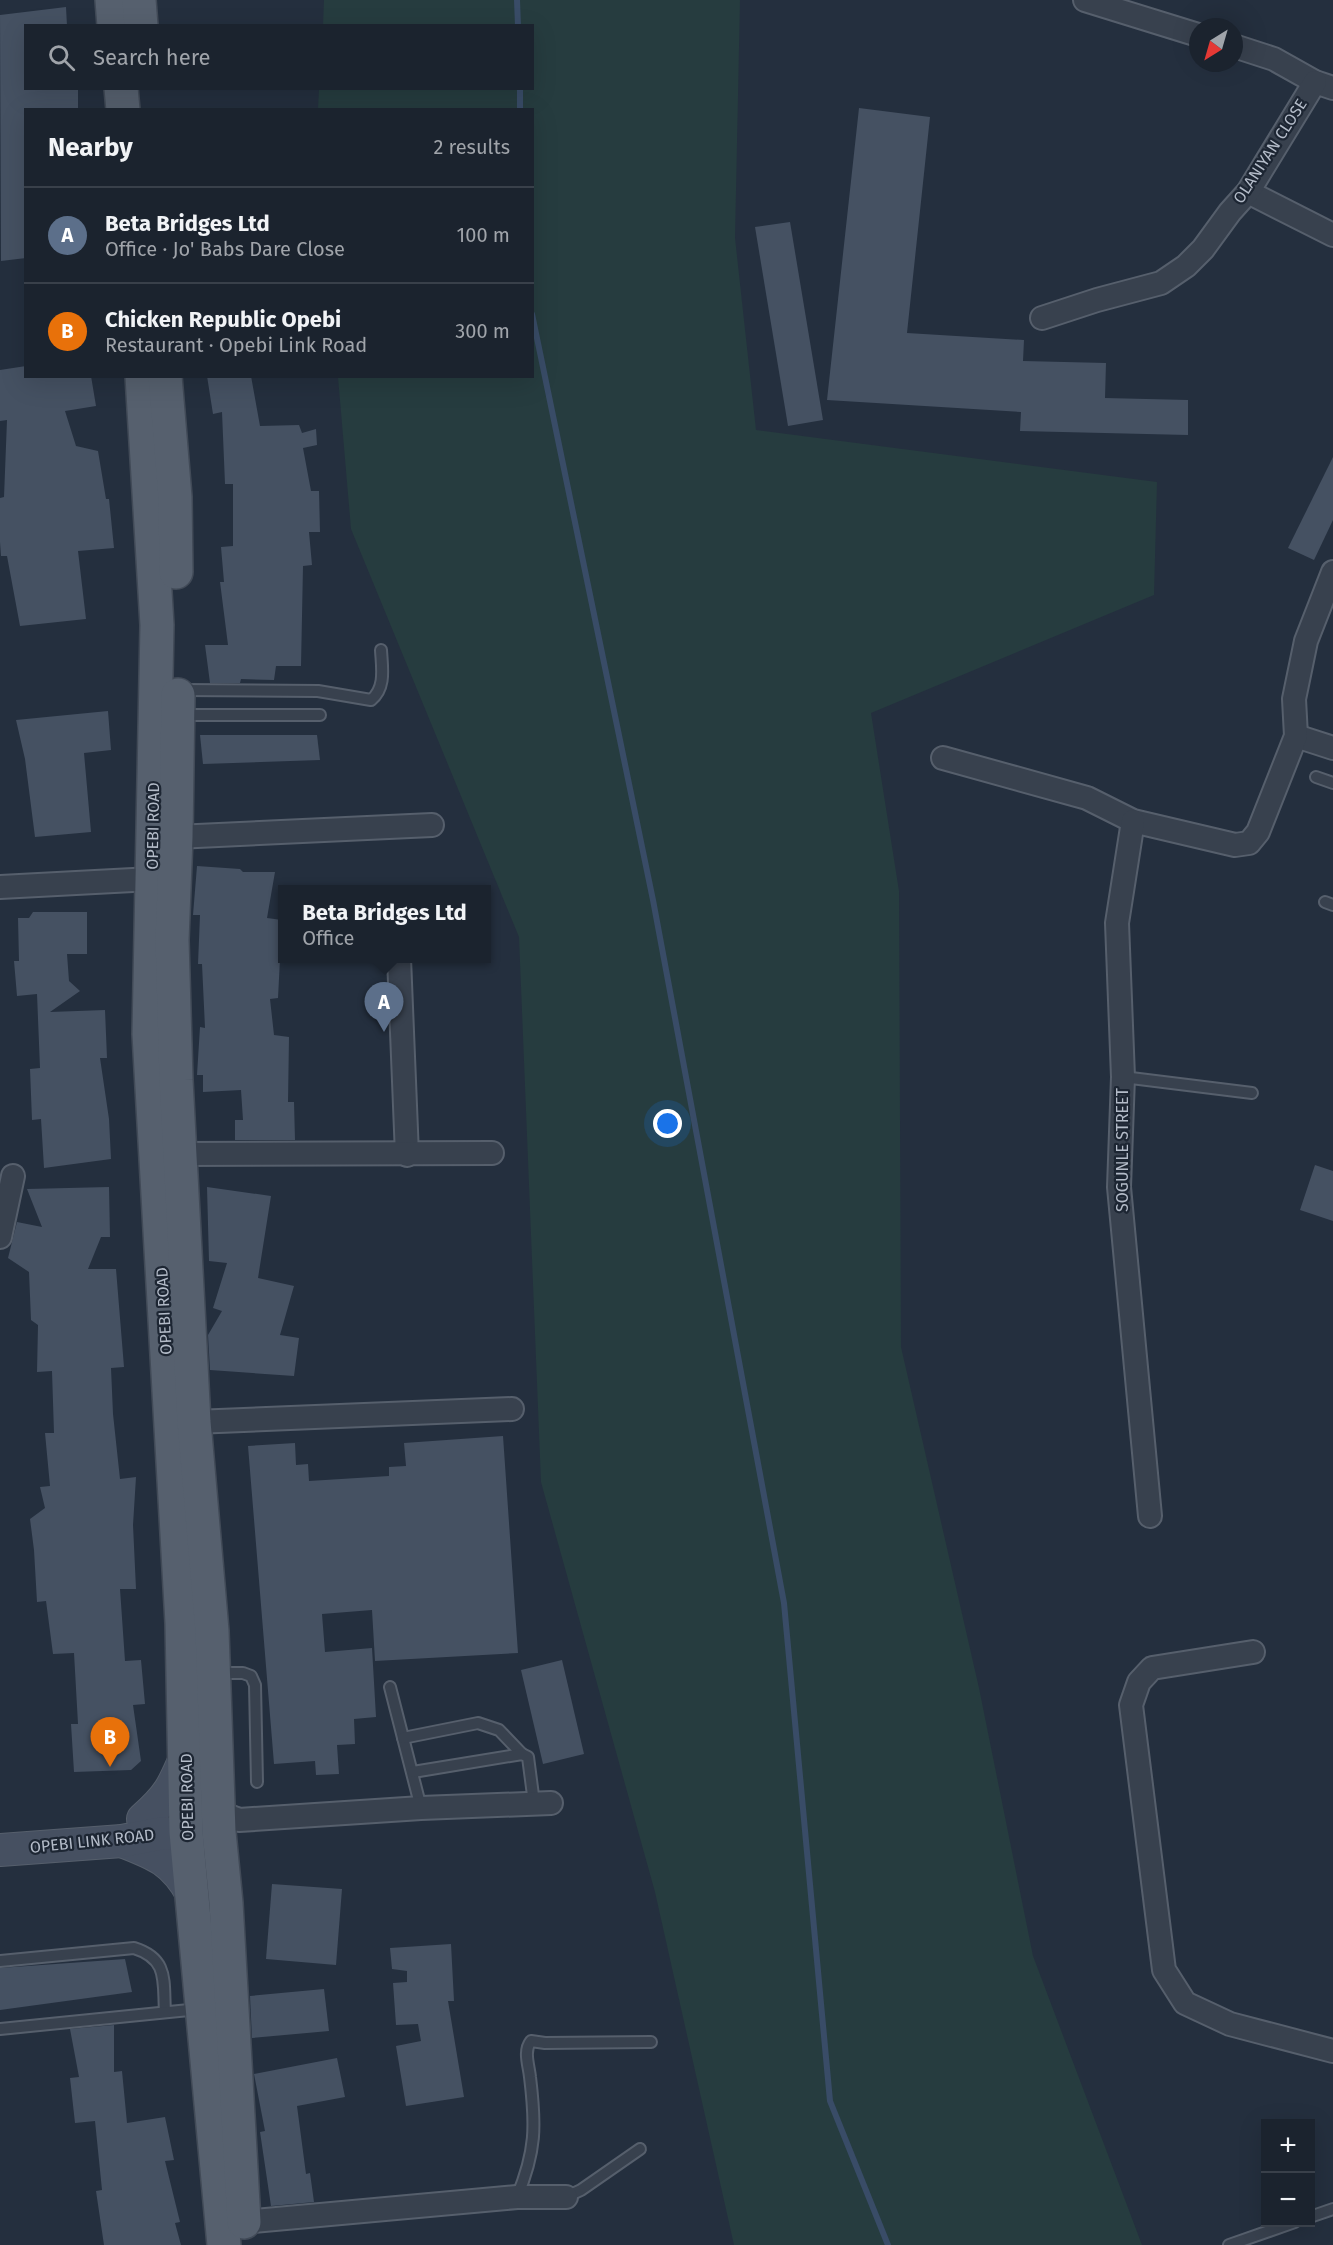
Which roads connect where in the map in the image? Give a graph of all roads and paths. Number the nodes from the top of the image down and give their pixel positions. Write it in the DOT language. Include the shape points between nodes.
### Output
graph roads {
  1 [pos="112,0"];
  2 [pos="139,0"];
  3 [pos="1085,0"];
  4 [pos="114,24"];
  5 [pos="141,24"];
  6 [pos="1189,32"];
  7 [pos="1243,49"];
  8 [pos="1324,85"];
  9 [pos="121,90"];
  10 [pos="144,90"];
  11 [pos="123,108"];
  12 [pos="146,108"];
  13 [pos="1248,192"];
  14 [pos="1333,235"];
  15 [pos="1042,318"];
  16 [pos="142,378"];
  17 [pos="165,378"];
  18 [pos="1333,572"];
  19 [pos="381,651"];
  20 [pos="177,702"];
  21 [pos="320,715"];
  22 [pos="1296,736"];
  23 [pos="1333,748"];
  24 [pos="942,758"];
  25 [pos="1316,777"];
  26 [pos="1333,783"];
  27 [pos="1133,821"];
  28 [pos="432,825"];
  29 [pos="176,837"];
  30 [pos="163,880"];
  31 [pos="0,887"];
  32 [pos="399,963"];
  33 [pos="1123,1077"];
  34 [pos="1252,1093"];
  35 [pos="492,1153"];
  36 [pos="179,1154"];
  37 [pos="407,1155"];
  38 [pos="13,1176"];
  39 [pos="0,1237"];
  40 [pos="512,1409"];
  41 [pos="194,1422"];
  42 [pos="1150,1516"];
  43 [pos="1253,1652"];
  44 [pos="214,1673"];
  45 [pos="390,1687"];
  46 [pos="403,1738"];
  47 [pos="522,1754"];
  48 [pos="186,1755"];
  49 [pos="413,1772"];
  50 [pos="258,1782"];
  51 [pos="543,1803"];
  52 [pos="421,1808"];
  53 [pos="226,1821"];
  54 [pos="186,1823"];
  55 [pos="0,1828"];
  56 [pos="132,1830"];
  57 [pos="0,1850"];
  58 [pos="192,1894"];
  59 [pos="0,1961"];
  60 [pos="202,2008"];
  61 [pos="165,2012"];
  62 [pos="0,2029"];
  63 [pos="651,2042"];
  64 [pos="1333,2051"];
  65 [pos="640,2149"];
  66 [pos="517,2197"];
  67 [pos="566,2197"];
  68 [pos="1333,2210"];
  69 [pos="1315,2216"];
  70 [pos="1283,2227"];
  71 [pos="238,2237"];
  72 [pos="1229,2245"];
  1 -- 4 [label="main road"];
  2 -- 5 [label="main road"];
  3 -- 6 [label="street"];
  7 -- 8 [label="street, OLANIYAN CLOSE" via="1274,59"];
  8 -- 13 [label="street, OLANIYAN CLOSE"];
  9 -- 11 [label="main road"];
  10 -- 12 [label="main road"];
  13 -- 14 [label="street"];
  13 -- 15 [label="street, OLANIYAN CLOSE" via="1203,249 1161,283"];
  16 -- 30 [label="main road, OPEBI ROAD" via="154,547"];
  17 -- 20 [label="main road, OPEBI ROAD" via="175,497"];
  18 -- 22 [label="street" via="1306,642 1294,699"];
  19 -- 20 [label="lane" via="382,683 371,699 318,691"];
  20 -- 21 [label="lane"];
  20 -- 29 [label="main road, OPEBI ROAD"];
  22 -- 23 [label="street"];
  22 -- 27 [label="street" via="1258,832 1249,843 1234,845"];
  24 -- 27 [label="street" via="1087,798"];
  25 -- 26 [label="lane"];
  27 -- 33 [label="street, SOGUNLE STREET" via="1117,923"];
  28 -- 29 [label="street"];
  29 -- 30 [label="main road, OPEBI ROAD"];
  30 -- 31 [label="street"];
  30 -- 36 [label="main road, OPEBI ROAD"];
  30 -- 48 [label="main road, OPEBI ROAD" via="149,1034 183,1623"];
  32 -- 37 [label="street"];
  33 -- 34 [label="lane"];
  33 -- 42 [label="street, SOGUNLE STREET" via="1119,1188"];
  35 -- 37 [label="street"];
  36 -- 37 [label="street"];
  36 -- 41 [label="main road, OPEBI ROAD"];
  38 -- 39 [label="street"];
  40 -- 41 [label="street"];
  41 -- 44 [label="main road, OPEBI ROAD"];
  43 -- 64 [label="street" via="1152,1668 1140,1682 1131,1706 1164,1971 1185,2003 1230,2024"];
  44 -- 50 [label="lane" via="243,1673 251,1676 255,1685"];
  44 -- 53 [label="main road, OPEBI ROAD"];
  45 -- 46 [label="lane"];
  46 -- 47 [label="lane" via="478,1723 499,1730"];
  46 -- 49 [label="lane"];
  47 -- 49 [label="lane"];
  47 -- 51 [label="lane" via="528,1757"];
  48 -- 54 [label="main road, OPEBI ROAD"];
  48 -- 56 [label="main road" via="164,1801"];
  49 -- 52 [label="lane"];
  51 -- 52 [label="street"];
  52 -- 53 [label="street"];
  53 -- 54 [label="main road, OPEBI LINK ROAD"];
  53 -- 71 [label="main road, OPEBI ROAD"];
  54 -- 56 [label="main road, OPEBI LINK ROAD"];
  54 -- 58 [label="main road, OPEBI ROAD"];
  55 -- 56 [label="main road, OPEBI LINK ROAD"];
  56 -- 57 [label="main road, OPEBI LINK ROAD"];
  56 -- 58 [label="main road" via="182,1876"];
  58 -- 60 [label="main road, OPEBI ROAD"];
  59 -- 61 [label="lane" via="134,1948 148,1952 162,1968"];
  60 -- 61 [label="lane"];
  60 -- 71 [label="main road, OPEBI ROAD"];
  61 -- 62 [label="lane"];
  63 -- 66 [label="lane" via="528,2044 534,2143"];
  65 -- 67 [label="lane"];
  66 -- 67 [label="street"];
  66 -- 71 [label="street"];
  68 -- 69 [label="lane"];
  70 -- 72 [label="lane"];
}
